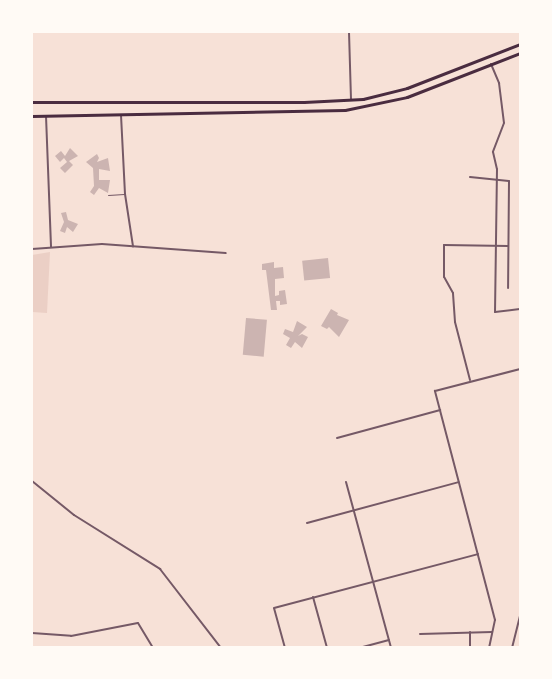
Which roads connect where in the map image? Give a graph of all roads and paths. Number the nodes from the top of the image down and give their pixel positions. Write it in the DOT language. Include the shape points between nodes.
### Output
graph roads {
  1 [pos="349,32"];
  2 [pos="520,44"];
  3 [pos="520,53"];
  4 [pos="491,64"];
  5 [pos="351,100"];
  6 [pos="32,102"];
  7 [pos="121,115"];
  8 [pos="32,116"];
  9 [pos="46,116"];
  10 [pos="470,177"];
  11 [pos="497,179"];
  12 [pos="125,194"];
  13 [pos="108,195"];
  14 [pos="496,245"];
  15 [pos="133,246"];
  16 [pos="508,246"];
  17 [pos="51,247"];
  18 [pos="32,249"];
  19 [pos="226,253"];
  20 [pos="508,288"];
  21 [pos="520,309"];
  22 [pos="520,369"];
  23 [pos="470,380"];
  24 [pos="440,410"];
  25 [pos="337,438"];
  26 [pos="32,481"];
  27 [pos="346,482"];
  28 [pos="459,483"];
  29 [pos="353,510"];
  30 [pos="307,523"];
  31 [pos="478,554"];
  32 [pos="373,582"];
  33 [pos="313,597"];
  34 [pos="520,615"];
  35 [pos="470,632"];
  36 [pos="492,632"];
  37 [pos="32,633"];
  38 [pos="420,634"];
  39 [pos="389,640"];
  40 [pos="153,648"];
  41 [pos="221,648"];
  42 [pos="285,648"];
  43 [pos="327,648"];
  44 [pos="359,648"];
  45 [pos="391,648"];
  46 [pos="470,648"];
  47 [pos="489,648"];
  48 [pos="512,648"];
  1 -- 5 [label="street"];
  2 -- 5 [label="main road" via="407,88"];
  3 -- 4 [label="main road"];
  4 -- 7 [label="main road" via="407,97 345,110"];
  4 -- 11 [label="street" via="504,114 501,136 493,152"];
  5 -- 6 [label="main road"];
  7 -- 9 [label="main road"];
  7 -- 12 [label="street"];
  8 -- 9 [label="main road"];
  9 -- 17 [label="street"];
  10 -- 11 [label="street"];
  11 -- 14 [label="street"];
  11 -- 16 [label="street" via="510,181"];
  12 -- 13 [label="lane"];
  12 -- 15 [label="street"];
  14 -- 16 [label="street"];
  14 -- 21 [label="street" via="495,312"];
  14 -- 23 [label="street" via="444,245 444,277 453,293 455,322"];
  15 -- 17 [label="street"];
  15 -- 19 [label="street"];
  16 -- 20 [label="street"];
  17 -- 18 [label="street"];
  22 -- 23 [label="street"];
  23 -- 24 [label="street" via="435,391"];
  24 -- 25 [label="street"];
  24 -- 28 [label="street"];
  26 -- 41 [label="street" via="74,515 160,569"];
  27 -- 29 [label="street"];
  28 -- 29 [label="street"];
  28 -- 31 [label="street"];
  29 -- 30 [label="street"];
  29 -- 32 [label="street"];
  31 -- 32 [label="street"];
  31 -- 36 [label="street" via="495,620"];
  32 -- 33 [label="street"];
  32 -- 39 [label="street"];
  33 -- 42 [label="street" via="274,608"];
  33 -- 43 [label="street"];
  34 -- 48 [label="street"];
  35 -- 36 [label="street"];
  35 -- 38 [label="street"];
  35 -- 46 [label="street"];
  36 -- 47 [label="street"];
  37 -- 40 [label="street" via="71,636 138,622"];
  39 -- 44 [label="street"];
  39 -- 45 [label="street"];
}
